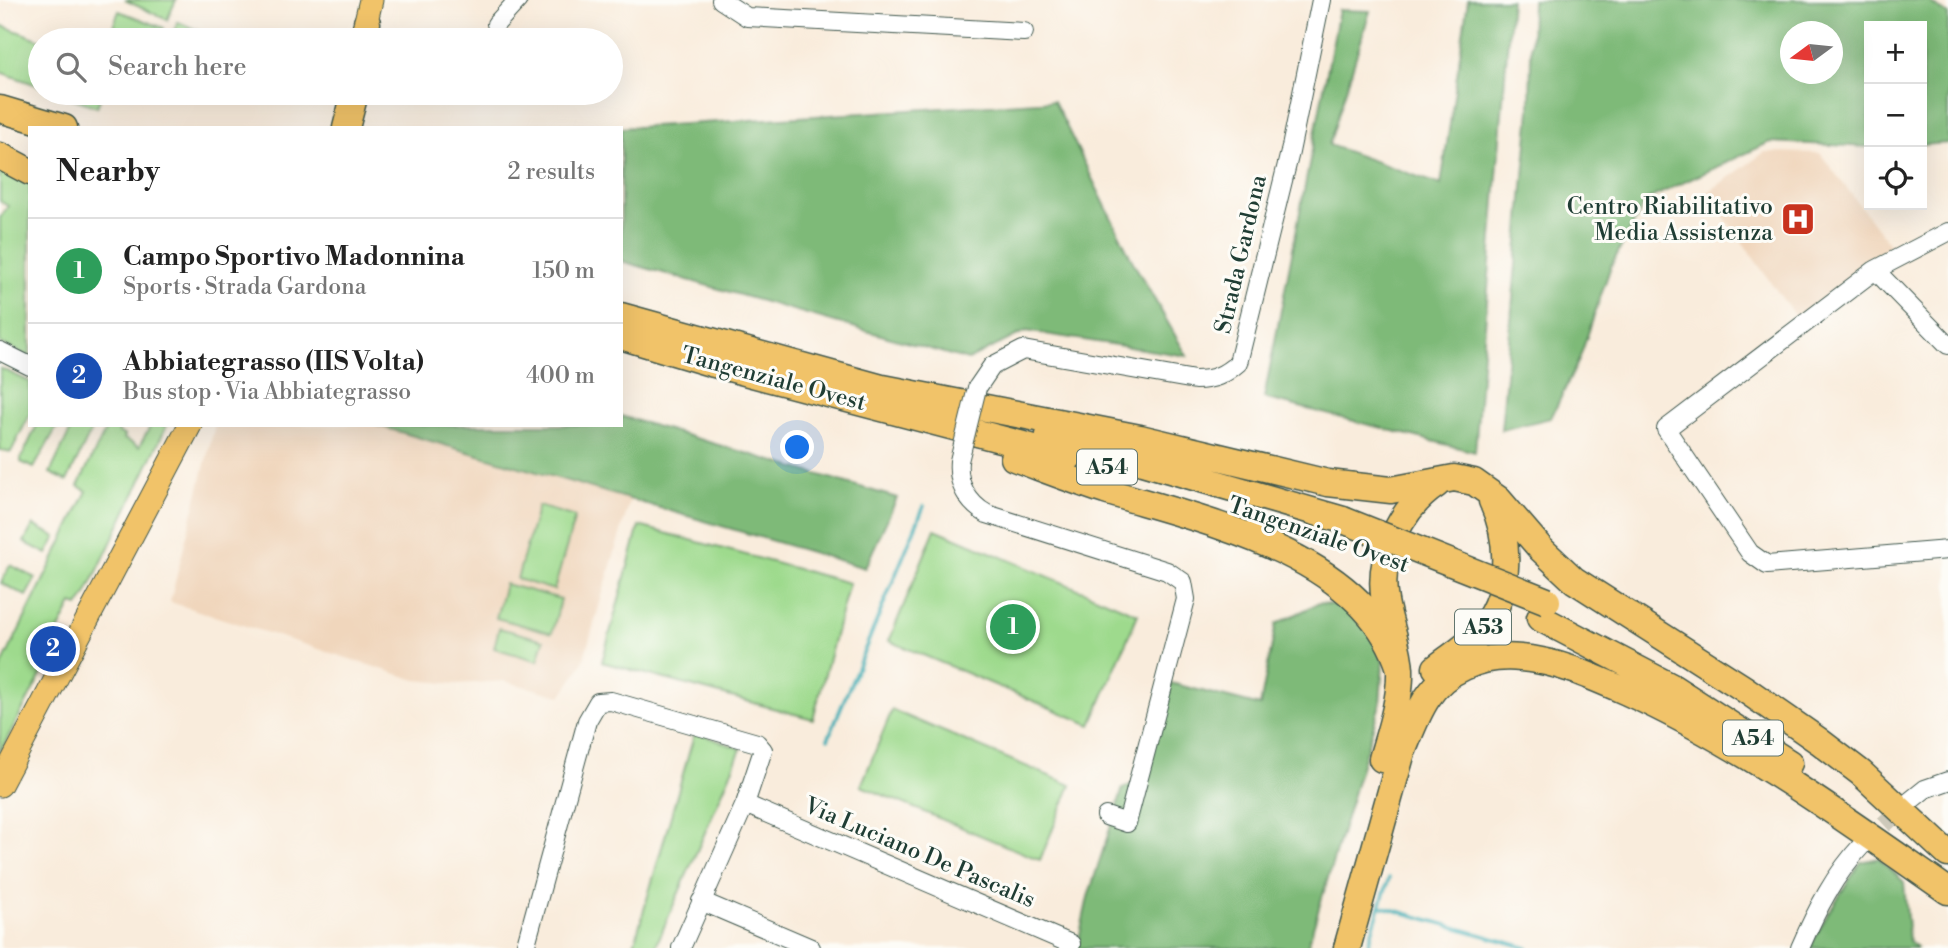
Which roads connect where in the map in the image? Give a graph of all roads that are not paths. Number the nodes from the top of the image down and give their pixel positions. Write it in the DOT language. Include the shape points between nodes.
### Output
graph roads {
  1 [pos="519,0"];
  2 [pos="721,0"];
  3 [pos="1321,0"];
  4 [pos="496,24"];
  5 [pos="1024,32"];
  6 [pos="341,105"];
  7 [pos="352,105"];
  8 [pos="0,109"];
  9 [pos="0,123"];
  10 [pos="57,126"];
  11 [pos="335,126"];
  12 [pos="347,126"];
  13 [pos="28,135"];
  14 [pos="0,142"];
  15 [pos="28,153"];
  16 [pos="0,156"];
  17 [pos="28,171"];
  18 [pos="1948,232"];
  19 [pos="1875,270"];
  20 [pos="623,304"];
  21 [pos="623,317"];
  22 [pos="623,337"];
  23 [pos="623,345"];
  24 [pos="1948,345"];
  25 [pos="0,351"];
  26 [pos="775,358"];
  27 [pos="714,364"];
  28 [pos="28,365"];
  29 [pos="878,396"];
  30 [pos="189,427"];
  31 [pos="1444,479"];
  32 [pos="1480,486"];
  33 [pos="1948,550"];
  34 [pos="1543,610"];
  35 [pos="1400,669"];
  36 [pos="1394,749"];
  37 [pos="1948,781"];
  38 [pos="0,785"];
  39 [pos="745,804"];
  40 [pos="1905,805"];
  41 [pos="1106,816"];
  42 [pos="1863,844"];
  43 [pos="1948,854"];
  44 [pos="1948,863"];
  45 [pos="1948,886"];
  46 [pos="1948,891"];
  47 [pos="701,901"];
  48 [pos="525,948"];
  49 [pos="681,948"];
  50 [pos="811,948"];
  51 [pos="1070,948"];
  52 [pos="1328,948"];
  53 [pos="1347,948"];
  54 [pos="1800,948"];
  1 -- 4 [label="street"];
  2 -- 5 [label="street" via="747,17"];
  3 -- 41 [label="street, Strada Gardona, bridge" via="1290,152 1238,363 1224,375 1195,380 1023,350 998,361 977,388 959,461 964,490 982,511 1167,571 1183,582 1186,599 1127,823"];
  6 -- 11 [label="main road"];
  7 -- 12 [label="highway"];
  8 -- 10 [label="highway"];
  9 -- 13 [label="highway"];
  14 -- 15 [label="highway"];
  16 -- 17 [label="highway"];
  18 -- 19 [label="street"];
  19 -- 24 [label="street"];
  19 -- 33 [label="street" via="1666,429 1749,553 1767,565"];
  20 -- 26 [label="highway"];
  21 -- 26 [label="highway, Tangenziale Ovest / A54"];
  22 -- 27 [label="highway, Tangenziale Ovest / A54"];
  23 -- 27 [label="highway"];
  25 -- 28 [label="street"];
  26 -- 29 [label="highway, Tangenziale Ovest / A54"];
  27 -- 29 [label="highway, Tangenziale Ovest / A54"];
  29 -- 31 [label="highway" via="1140,438 1328,484 1398,490"];
  29 -- 34 [label="highway, Tangenziale Ovest / A54, bridge" via="1341,528"];
  29 -- 35 [label="highway" via="1103,490 1262,542 1355,599 1387,635"];
  30 -- 38 [label="main road"];
  31 -- 32 [label="highway" via="1462,478"];
  31 -- 35 [label="highway, A53" via="1406,514 1384,569 1385,604"];
  32 -- 36 [label="highway, A53" via="1492,502 1504,537 1500,595 1478,635 1434,670 1423,685"];
  32 -- 43 [label="highway" via="1498,499 1574,580 1819,741 1861,773"];
  34 -- 44 [label="highway, Tangenziale Ovest / A54" via="1668,666 1758,722 1823,764"];
  34 -- 45 [label="highway, Tangenziale Ovest / A54" via="1742,730 1893,839"];
  35 -- 36 [label="highway, A53"];
  36 -- 46 [label="highway" via="1426,696 1462,667 1514,657 1557,664 1702,730 1831,809"];
  36 -- 52 [label="highway, A53"];
  36 -- 53 [label="highway, A53"];
  37 -- 40 [label="street" via="1925,789"];
  39 -- 47 [label="street"];
  39 -- 48 [label="street" via="760,766 762,750 757,743 611,701 598,702 587,721"];
  39 -- 51 [label="street, Via Luciano De Pascalis" via="1071,944"];
  42 -- 54 [label="street" via="1839,869"];
  47 -- 49 [label="street"];
  47 -- 50 [label="street"];
}
